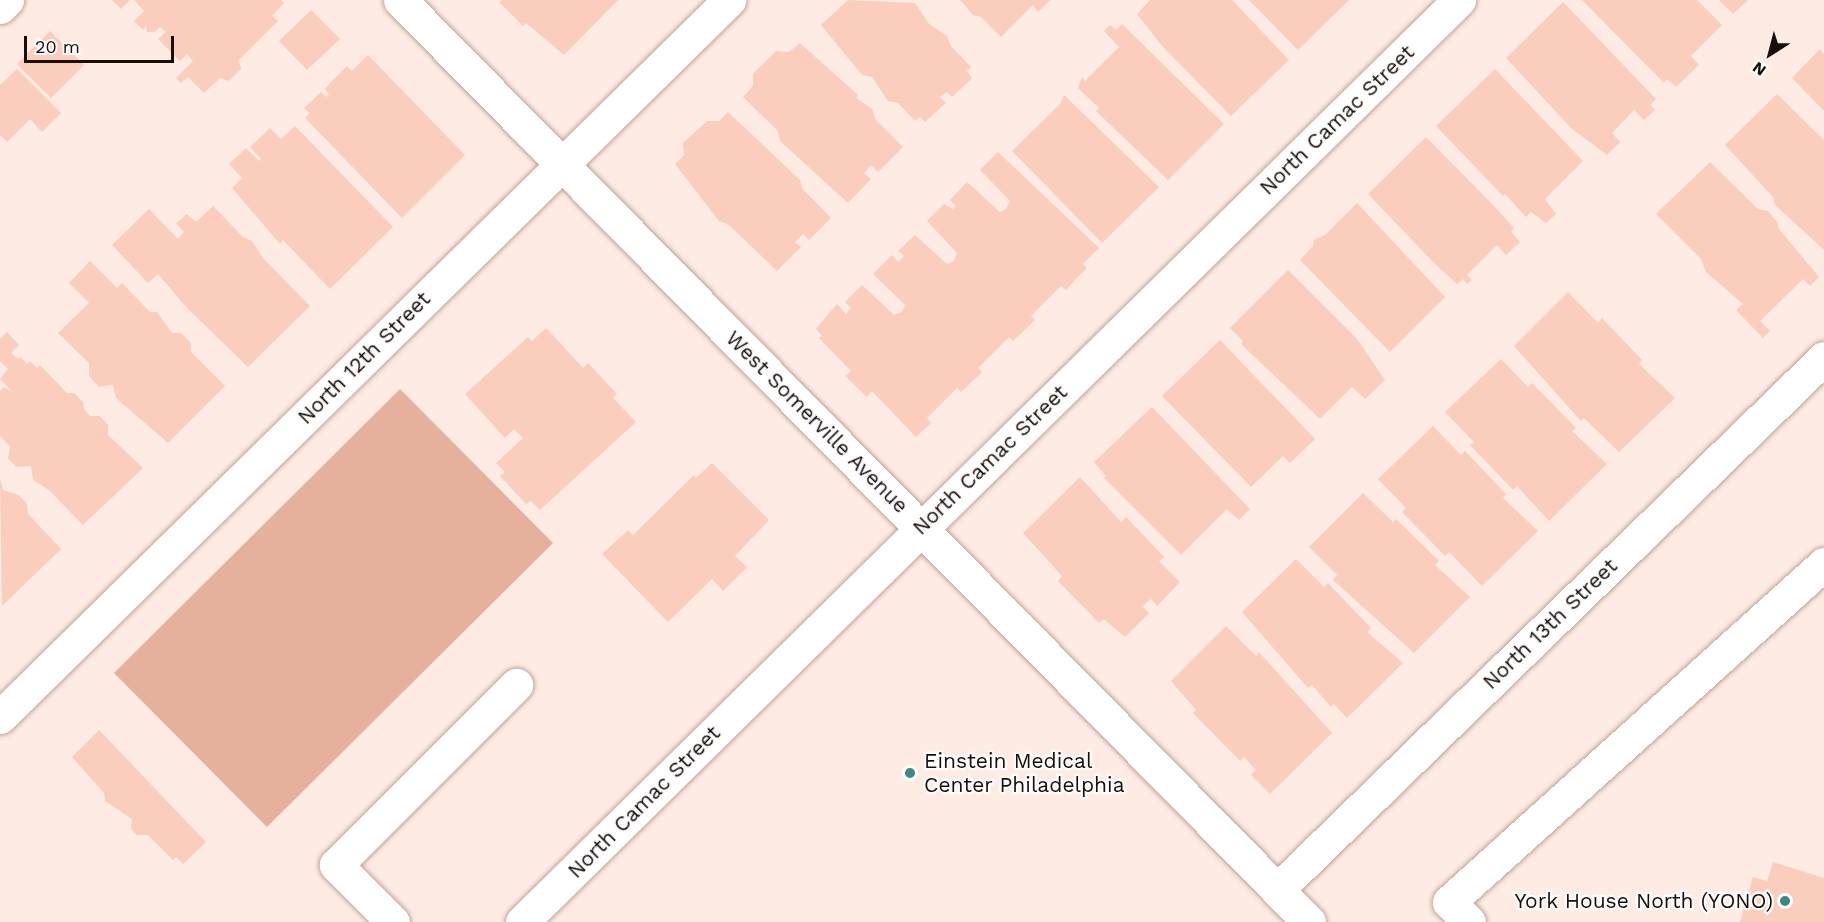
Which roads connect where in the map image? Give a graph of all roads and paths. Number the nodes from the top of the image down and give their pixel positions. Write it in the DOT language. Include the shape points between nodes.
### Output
graph roads {
  1 [pos="7,0"];
  2 [pos="400,0"];
  3 [pos="729,0"];
  4 [pos="1459,0"];
  5 [pos="0,7"];
  6 [pos="561,165"];
  7 [pos="1819,373"];
  8 [pos="922,527"];
  9 [pos="1819,579"];
  10 [pos="516,685"];
  11 [pos="0,717"];
  12 [pos="1277,890"];
  13 [pos="393,922"];
  14 [pos="522,922"];
  15 [pos="1309,922"];
  16 [pos="1469,922"];
  1 -- 5 [label="street"];
  2 -- 6 [label="street, West Somerville Avenue"];
  3 -- 6 [label="street, North 12th Street"];
  4 -- 8 [label="street, North Camac Street"];
  6 -- 8 [label="street, West Somerville Avenue"];
  6 -- 11 [label="street, North 12th Street"];
  7 -- 12 [label="street, North 13th Street"];
  8 -- 12 [label="street, West Somerville Avenue"];
  8 -- 14 [label="street, North Camac Street"];
  9 -- 16 [label="street" via="1449,902"];
  10 -- 13 [label="street" via="336,865"];
  12 -- 15 [label="street, West Somerville Avenue"];
}
